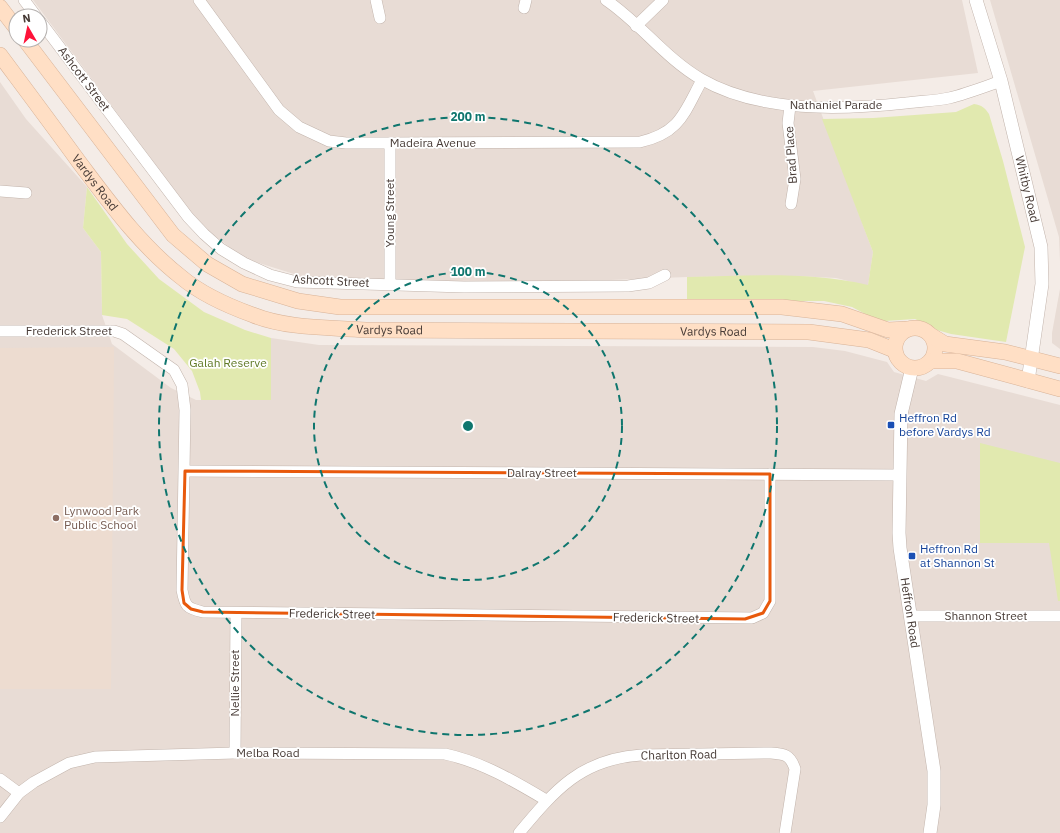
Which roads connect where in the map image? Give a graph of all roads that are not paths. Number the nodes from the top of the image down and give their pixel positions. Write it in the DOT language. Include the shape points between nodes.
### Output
graph roads {
  1 [pos="199,0"];
  2 [pos="376,0"];
  3 [pos="606,0"];
  4 [pos="663,0"];
  5 [pos="976,0"];
  6 [pos="0,7"];
  7 [pos="8,18"];
  8 [pos="380,18"];
  9 [pos="636,26"];
  10 [pos="48,32"];
  11 [pos="31,48"];
  12 [pos="0,55"];
  13 [pos="702,80"];
  14 [pos="1001,81"];
  15 [pos="790,106"];
  16 [pos="390,143"];
  17 [pos="0,191"];
  18 [pos="26,193"];
  19 [pos="791,204"];
  20 [pos="665,275"];
  21 [pos="390,284"];
  22 [pos="906,329"];
  23 [pos="0,331"];
  24 [pos="932,336"];
  25 [pos="894,350"];
  26 [pos="1032,359"];
  27 [pos="931,361"];
  28 [pos="1060,366"];
  29 [pos="912,368"];
  30 [pos="1028,381"];
  31 [pos="1060,389"];
  32 [pos="185,471"];
  33 [pos="770,474"];
  34 [pos="900,475"];
  35 [pos="236,613"];
  36 [pos="911,616"];
  37 [pos="1060,616"];
  38 [pos="235,753"];
  39 [pos="0,779"];
  40 [pos="19,793"];
  41 [pos="546,800"];
  42 [pos="0,818"];
  43 [pos="519,833"];
  44 [pos="785,833"];
  45 [pos="930,833"];
  1 -- 16 [label="street, Madeira Avenue" via="279,110 299,127 329,141"];
  2 -- 8 [label="street"];
  3 -- 9 [label="street, Nathaniel Parade"];
  4 -- 9 [label="street"];
  5 -- 14 [label="street, Whitby Road"];
  6 -- 7 [label="main road"];
  9 -- 13 [label="street, Nathaniel Parade" via="678,64"];
  10 -- 21 [label="street, Ashcott Street" via="188,217 221,249 270,275 297,282"];
  11 -- 22 [label="main road, Vardys Road" via="173,235 207,264 242,284 298,301 340,307 782,307 842,314 888,330"];
  12 -- 25 [label="main road, Vardys Road" via="112,206 157,257 182,278 217,300 253,315 309,326 366,330 810,332 869,340"];
  13 -- 15 [label="street, Nathaniel Parade" via="747,97"];
  13 -- 16 [label="street, Madeira Avenue" via="672,129 663,135 640,142"];
  14 -- 15 [label="street, Nathaniel Parade" via="948,98 860,106"];
  14 -- 26 [label="street, Whitby Road" via="1041,247 1042,284"];
  15 -- 19 [label="street, Brad Place" via="788,123 795,179"];
  16 -- 21 [label="street, Young Street"];
  17 -- 18 [label="street"];
  20 -- 21 [label="street, Ashcott Street" via="649,283 628,286 464,287"];
  22 -- 24 [label="main road" via="920,328"];
  22 -- 25 [label="main road" via="897,337"];
  23 -- 32 [label="street, Frederick Street" via="118,332 174,370 184,392"];
  24 -- 26 [label="main road" via="945,344 1005,352"];
  24 -- 27 [label="main road" via="936,348"];
  25 -- 29 [label="main road" via="901,363"];
  26 -- 28 [label="main road"];
  26 -- 30 [label="street, Whitby Road"];
  27 -- 29 [label="main road" via="919,368"];
  27 -- 30 [label="main road" via="957,361"];
  29 -- 34 [label="street, Heffron Road" via="900,414"];
  30 -- 31 [label="main road"];
  32 -- 33 [label="street, Dalray Street"];
  32 -- 35 [label="street, Frederick Street" via="182,590 184,603 190,609 203,612"];
  33 -- 34 [label="street, Dalray Street"];
  33 -- 35 [label="street, Frederick Street" via="770,601 763,613 752,618"];
  34 -- 36 [label="street, Heffron Road" via="900,548"];
  35 -- 38 [label="street, Nellie Street"];
  36 -- 37 [label="street, Shannon Street"];
  36 -- 45 [label="street, Heffron Road" via="934,771 934,805"];
  38 -- 40 [label="street, Melba Road" via="95,757 69,763"];
  38 -- 41 [label="street, Melba Road" via="445,754 483,766"];
  39 -- 40 [label="street"];
  40 -- 42 [label="street, Melba Road"];
  41 -- 43 [label="street, Charlton Road"];
  41 -- 44 [label="street, Charlton Road" via="573,777 602,762 622,756 770,752 783,754 791,760 795,769"];
}
